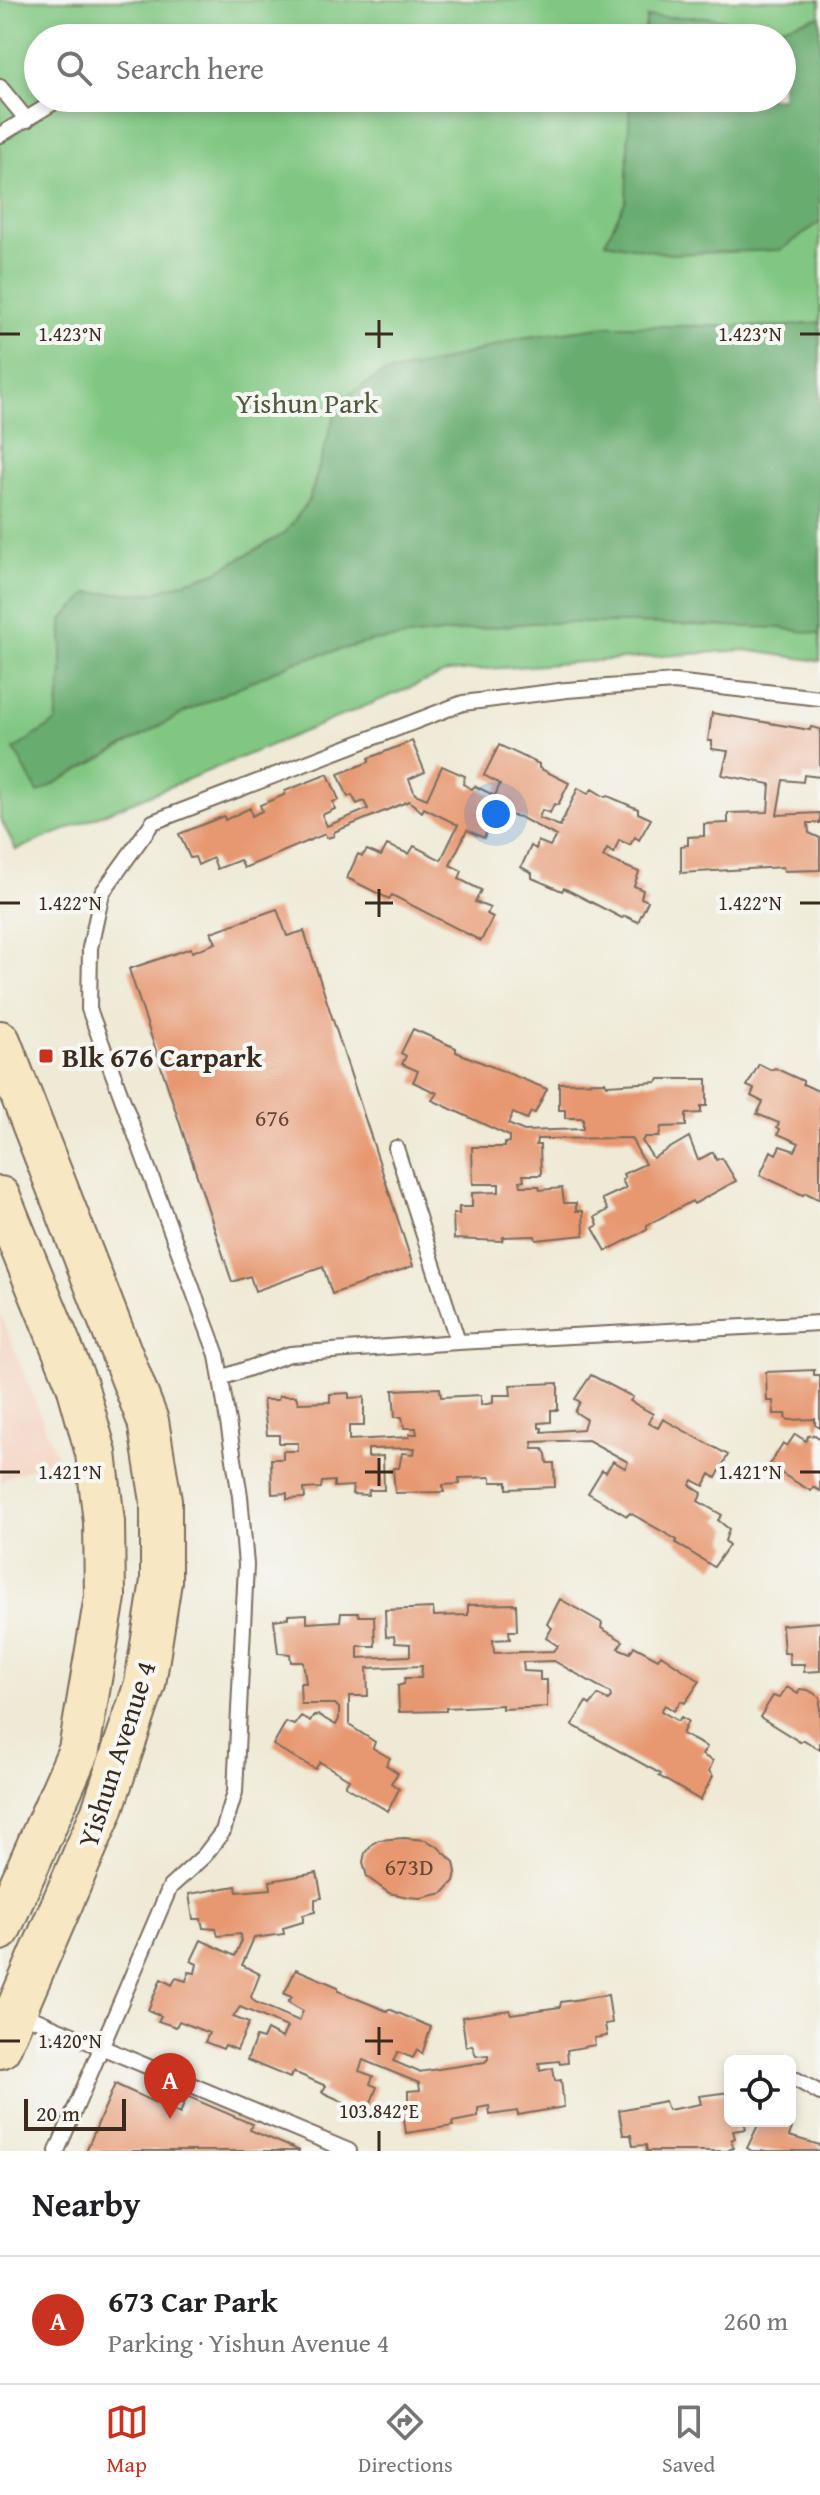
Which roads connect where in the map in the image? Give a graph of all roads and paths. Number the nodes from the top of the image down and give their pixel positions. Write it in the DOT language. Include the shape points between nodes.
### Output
graph roads {
  1 [pos="0,87"];
  2 [pos="39,112"];
  3 [pos="27,120"];
  4 [pos="0,135"];
  5 [pos="820,698"];
  6 [pos="0,1041"];
  7 [pos="396,1148"];
  8 [pos="0,1197"];
  9 [pos="820,1323"];
  10 [pos="458,1342"];
  11 [pos="221,1378"];
  12 [pos="0,1930"];
  13 [pos="16,2011"];
  14 [pos="102,2045"];
  15 [pos="0,2048"];
  16 [pos="797,2080"];
  17 [pos="820,2093"];
  18 [pos="57,2151"];
  19 [pos="349,2151"];
  1 -- 3 [label="lane"];
  2 -- 3 [label="lane"];
  3 -- 4 [label="lane"];
  5 -- 11 [label="lane" via="674,682 463,703 153,822 102,893 90,948 89,1009"];
  6 -- 13 [label="street, Yishun Avenue 4" via="148,1421 161,1501 161,1581 145,1684 102,1811"];
  7 -- 10 [label="lane"];
  8 -- 12 [label="street, Yishun Avenue 4" via="77,1385 96,1453 105,1597 79,1750"];
  9 -- 10 [label="lane"];
  10 -- 11 [label="lane" via="290,1354"];
  11 -- 14 [label="lane" via="246,1565 235,1792 223,1831 170,1887"];
  13 -- 14 [label="lane"];
  13 -- 15 [label="street, Yishun Avenue 4"];
  14 -- 18 [label="lane"];
  14 -- 19 [label="lane"];
  16 -- 17 [label="lane"];
}
